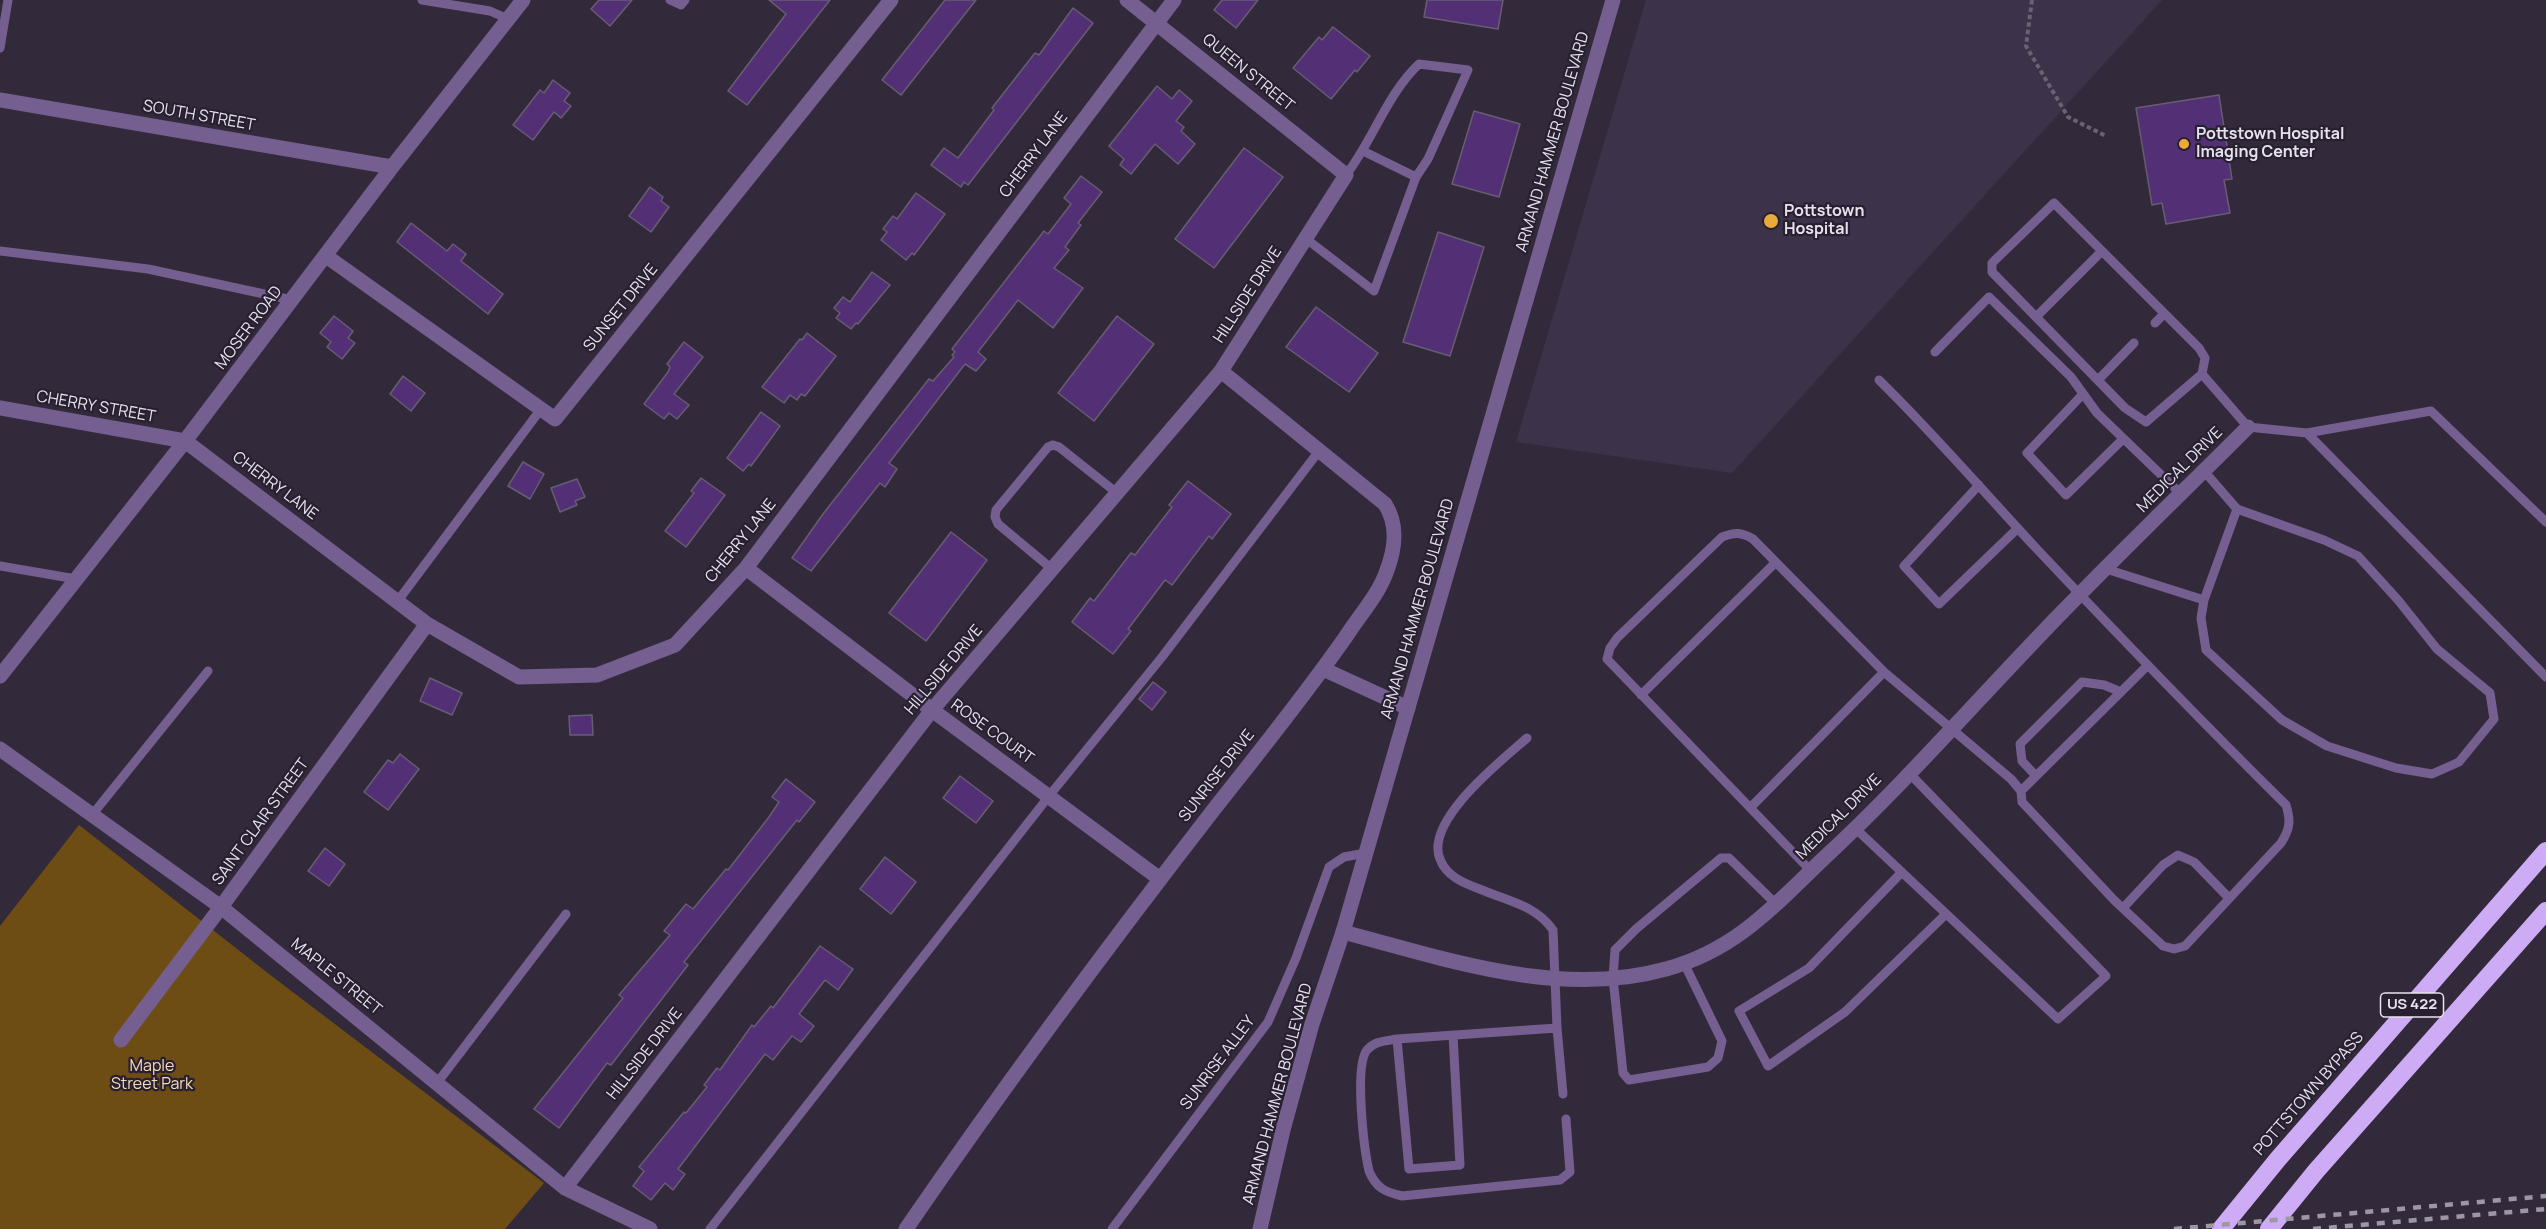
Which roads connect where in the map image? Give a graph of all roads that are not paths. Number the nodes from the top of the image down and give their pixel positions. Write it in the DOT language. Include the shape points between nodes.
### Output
graph roads {
  1 [pos="8,0"];
  2 [pos="422,0"];
  3 [pos="523,0"];
  4 [pos="670,0"];
  5 [pos="685,0"];
  6 [pos="891,0"];
  7 [pos="1126,0"];
  8 [pos="1174,0"];
  9 [pos="1613,0"];
  10 [pos="508,19"];
  11 [pos="1157,22"];
  12 [pos="0,48"];
  13 [pos="0,100"];
  14 [pos="1363,151"];
  15 [pos="392,166"];
  16 [pos="1346,175"];
  17 [pos="1416,177"];
  18 [pos="1305,238"];
  19 [pos="0,251"];
  20 [pos="2102,251"];
  21 [pos="326,256"];
  22 [pos="292,300"];
  23 [pos="2164,314"];
  24 [pos="2036,317"];
  25 [pos="2155,323"];
  26 [pos="2134,344"];
  27 [pos="1935,352"];
  28 [pos="1221,371"];
  29 [pos="2202,374"];
  30 [pos="1879,380"];
  31 [pos="2098,380"];
  32 [pos="2084,394"];
  33 [pos="0,408"];
  34 [pos="541,409"];
  35 [pos="2248,427"];
  36 [pos="2307,433"];
  37 [pos="2123,439"];
  38 [pos="185,441"];
  39 [pos="1319,451"];
  40 [pos="2204,471"];
  41 [pos="1979,485"];
  42 [pos="1117,494"];
  43 [pos="2181,494"];
  44 [pos="2237,509"];
  45 [pos="2546,522"];
  46 [pos="2018,528"];
  47 [pos="1775,563"];
  48 [pos="0,566"];
  49 [pos="746,568"];
  50 [pos="1052,569"];
  51 [pos="2106,569"];
  52 [pos="76,579"];
  53 [pos="2080,595"];
  54 [pos="2204,600"];
  55 [pos="397,602"];
  56 [pos="427,624"];
  57 [pos="2147,666"];
  58 [pos="1323,669"];
  59 [pos="208,671"];
  60 [pos="1884,672"];
  61 [pos="0,676"];
  62 [pos="2546,677"];
  63 [pos="2121,692"];
  64 [pos="1641,695"];
  65 [pos="1408,708"];
  66 [pos="932,710"];
  67 [pos="1951,729"];
  68 [pos="1527,738"];
  69 [pos="0,749"];
  70 [pos="1908,773"];
  71 [pos="2036,776"];
  72 [pos="2021,790"];
  73 [pos="1049,796"];
  74 [pos="1751,807"];
  75 [pos="92,815"];
  76 [pos="1856,829"];
  77 [pos="2546,850"];
  78 [pos="1366,853"];
  79 [pos="1811,871"];
  80 [pos="1902,872"];
  81 [pos="1160,879"];
  82 [pos="2229,898"];
  83 [pos="1776,904"];
  84 [pos="221,907"];
  85 [pos="2122,908"];
  86 [pos="2546,911"];
  87 [pos="566,914"];
  88 [pos="1946,914"];
  89 [pos="1343,932"];
  90 [pos="1684,963"];
  91 [pos="1554,978"];
  92 [pos="1613,978"];
  93 [pos="1557,1028"];
  94 [pos="1453,1035"];
  95 [pos="1397,1039"];
  96 [pos="121,1040"];
  97 [pos="438,1083"];
  98 [pos="1563,1094"];
  99 [pos="1566,1119"];
  100 [pos="565,1188"];
  101 [pos="650,1229"];
  102 [pos="710,1229"];
  103 [pos="906,1229"];
  104 [pos="1112,1229"];
  105 [pos="1260,1229"];
  106 [pos="2221,1229"];
  107 [pos="2269,1229"];
  1 -- 12 [label="lane"];
  2 -- 10 [label="lane" via="489,11"];
  3 -- 10 [label="street, MOSER ROAD"];
  4 -- 5 [label="lane" via="681,5"];
  6 -- 34 [label="street, SUNSET DRIVE" via="555,419"];
  7 -- 11 [label="street, QUEEN STREET"];
  8 -- 11 [label="street, CHERRY LANE"];
  9 -- 65 [label="street, ARMAND HAMMER BOULEVARD"];
  10 -- 15 [label="street, MOSER ROAD"];
  11 -- 16 [label="street, QUEEN STREET"];
  11 -- 49 [label="street, CHERRY LANE"];
  13 -- 15 [label="street, SOUTH STREET"];
  14 -- 16 [label="lane"];
  14 -- 17 [label="lane"];
  14 -- 17 [label="lane" via="1405,77 1419,64 1468,70"];
  15 -- 21 [label="street, MOSER ROAD"];
  16 -- 18 [label="street, HILLSIDE DRIVE"];
  17 -- 18 [label="lane" via="1374,291"];
  18 -- 28 [label="street, HILLSIDE DRIVE"];
  19 -- 22 [label="lane" via="148,269"];
  20 -- 23 [label="lane"];
  20 -- 24 [label="lane"];
  20 -- 24 [label="lane" via="2054,203 1992,263 1992,272"];
  21 -- 22 [label="street, MOSER ROAD"];
  21 -- 34 [label="street"];
  22 -- 38 [label="street, MOSER ROAD"];
  23 -- 25 [label="lane"];
  23 -- 29 [label="lane" via="2199,348 2205,358"];
  24 -- 31 [label="lane"];
  26 -- 31 [label="lane"];
  27 -- 32 [label="lane" via="1989,297 2071,376"];
  28 -- 39 [label="street, SUNRISE DRIVE"];
  28 -- 42 [label="street, HILLSIDE DRIVE"];
  29 -- 31 [label="lane" via="2146,422 2125,408"];
  29 -- 35 [label="lane"];
  30 -- 41 [label="lane"];
  32 -- 37 [label="lane"];
  32 -- 37 [label="lane" via="2027,453 2066,495"];
  33 -- 38 [label="street, CHERRY STREET"];
  34 -- 55 [label="lane"];
  35 -- 36 [label="lane"];
  35 -- 40 [label="street, MEDICAL DRIVE"];
  36 -- 45 [label="lane" via="2431,411"];
  36 -- 62 [label="lane"];
  37 -- 43 [label="lane"];
  38 -- 52 [label="street, MOSER ROAD"];
  38 -- 55 [label="street, CHERRY LANE"];
  39 -- 58 [label="street, SUNRISE DRIVE" via="1385,504 1395,530 1386,574"];
  39 -- 73 [label="lane" via="1162,657"];
  40 -- 43 [label="street, MEDICAL DRIVE"];
  40 -- 44 [label="lane"];
  41 -- 46 [label="lane"];
  41 -- 46 [label="lane" via="1904,566 1939,604"];
  42 -- 50 [label="street, HILLSIDE DRIVE"];
  42 -- 50 [label="lane" via="1059,447 1048,447 996,510 995,517 998,524"];
  43 -- 51 [label="street, MEDICAL DRIVE"];
  44 -- 54 [label="lane"];
  44 -- 54 [label="lane" via="2358,556 2437,649 2490,693 2494,719 2459,762 2432,774 2396,768 2327,746 2282,720 2206,650 2201,618"];
  46 -- 53 [label="lane"];
  47 -- 60 [label="lane"];
  47 -- 64 [label="lane"];
  47 -- 64 [label="lane" via="1753,539 1741,533 1722,537 1617,638 1607,659"];
  48 -- 52 [label="lane"];
  49 -- 56 [label="street, CHERRY LANE" via="675,645 597,675 519,677"];
  49 -- 66 [label="street, ROSE COURT"];
  50 -- 66 [label="street, HILLSIDE DRIVE"];
  51 -- 53 [label="street, MEDICAL DRIVE"];
  51 -- 54 [label="lane"];
  52 -- 61 [label="street, MOSER ROAD"];
  53 -- 57 [label="lane"];
  53 -- 67 [label="street, MEDICAL DRIVE"];
  55 -- 56 [label="street, CHERRY LANE"];
  56 -- 84 [label="street, SAINT CLAIR STREET"];
  57 -- 63 [label="lane"];
  57 -- 82 [label="lane" via="2286,806 2289,831 2282,843"];
  58 -- 65 [label="street"];
  58 -- 81 [label="street, SUNRISE DRIVE"];
  59 -- 75 [label="lane"];
  60 -- 67 [label="lane"];
  60 -- 74 [label="lane"];
  63 -- 71 [label="lane"];
  63 -- 71 [label="lane" via="2082,682 2020,744 2022,761"];
  64 -- 74 [label="lane"];
  65 -- 78 [label="street, ARMAND HAMMER BOULEVARD"];
  66 -- 73 [label="street, ROSE COURT"];
  66 -- 100 [label="street, HILLSIDE DRIVE"];
  67 -- 70 [label="street, MEDICAL DRIVE"];
  67 -- 72 [label="lane"];
  68 -- 91 [label="lane" via="1458,802 1438,849 1448,871 1460,881 1535,910 1545,919 1553,930"];
  69 -- 75 [label="street, MAPLE STREET"];
  70 -- 76 [label="street, MEDICAL DRIVE"];
  70 -- 88 [label="lane" via="2106,976 2058,1019"];
  71 -- 72 [label="lane"];
  72 -- 85 [label="lane" via="2022,802"];
  73 -- 81 [label="street, ROSE COURT"];
  73 -- 102 [label="lane"];
  74 -- 79 [label="lane"];
  75 -- 84 [label="street, MAPLE STREET"];
  76 -- 79 [label="street, MEDICAL DRIVE"];
  76 -- 80 [label="lane"];
  77 -- 106 [label="highway, POTTSTOWN BYPASS / US 422"];
  78 -- 89 [label="street, ARMAND HAMMER BOULEVARD"];
  78 -- 104 [label="lane, SUNRISE ALLEY" via="1344,857 1329,867 1268,1022"];
  79 -- 83 [label="street, MEDICAL DRIVE"];
  80 -- 88 [label="lane"];
  80 -- 88 [label="lane" via="1809,968 1739,1011 1768,1066 1845,1012"];
  81 -- 103 [label="street, SUNRISE DRIVE" via="984,1115"];
  82 -- 85 [label="lane" via="2185,946 2174,949 2163,946"];
  82 -- 85 [label="lane" via="2194,862 2178,855 2163,865"];
  83 -- 90 [label="street, MEDICAL DRIVE" via="1754,926 1713,952"];
  83 -- 92 [label="lane" via="1729,858 1721,858 1615,950"];
  84 -- 96 [label="street, SAINT CLAIR STREET"];
  84 -- 97 [label="street, MAPLE STREET"];
  86 -- 107 [label="highway, US 422"];
  87 -- 97 [label="lane"];
  89 -- 91 [label="street, MEDICAL DRIVE" via="1520,976"];
  89 -- 105 [label="street, ARMAND HAMMER BOULEVARD" via="1312,1024"];
  90 -- 92 [label="street, MEDICAL DRIVE"];
  90 -- 92 [label="lane" via="1722,1041 1718,1058 1708,1067 1629,1080 1623,1073"];
  91 -- 92 [label="street, MEDICAL DRIVE"];
  91 -- 93 [label="lane"];
  93 -- 94 [label="lane"];
  93 -- 98 [label="lane"];
  94 -- 95 [label="lane"];
  94 -- 95 [label="lane" via="1460,1165 1409,1169"];
  95 -- 99 [label="lane" via="1373,1044 1365,1052 1359,1072 1369,1171 1384,1192 1402,1196 1560,1180 1570,1172"];
  97 -- 100 [label="street, MAPLE STREET"];
  100 -- 101 [label="street, MAPLE STREET"];
}
